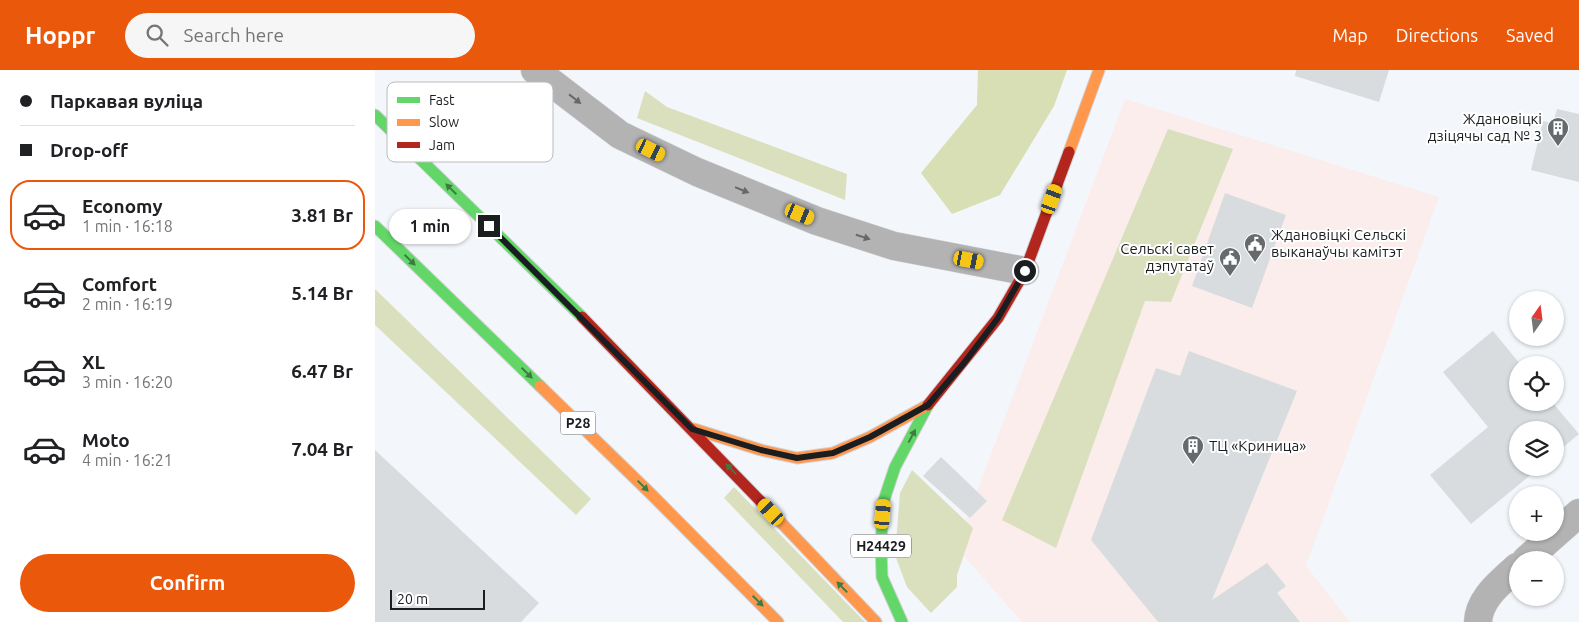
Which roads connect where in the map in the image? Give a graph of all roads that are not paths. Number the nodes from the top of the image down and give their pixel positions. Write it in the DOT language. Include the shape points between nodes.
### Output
graph roads {
  1 [pos="535,70"];
  2 [pos="1099,70"];
  3 [pos="551,82"];
  4 [pos="553,84"];
  5 [pos="375,115"];
  6 [pos="387,127"];
  7 [pos="423,162"];
  8 [pos="375,226"];
  9 [pos="1025,271"];
  10 [pos="928,405"];
  11 [pos="692,429"];
  12 [pos="1579,513"];
  13 [pos="1536,551"];
  14 [pos="1509,575"];
  15 [pos="778,622"];
  16 [pos="876,622"];
  17 [pos="903,622"];
  18 [pos="1478,622"];
  1 -- 3 [label="street, one-way"];
  2 -- 9 [label="main road, Н24429"];
  4 -- 9 [label="street, one-way" via="620,135 697,172 817,221 894,246"];
  6 -- 5 [label="main road, one-way"];
  11 -- 7 [label="main road, one-way"];
  8 -- 15 [label="main road, Р28, one-way"];
  9 -- 10 [label="main road, Н24429" via="998,318"];
  10 -- 11 [label="main road, Н24429" via="833,453 797,458"];
  17 -- 10 [label="main road, Н24429, one-way" via="881,577 884,500 895,467"];
  16 -- 11 [label="main road, one-way"];
  12 -- 13 [label="street"];
  14 -- 18 [label="street" via="1493,589 1478,612"];
}
